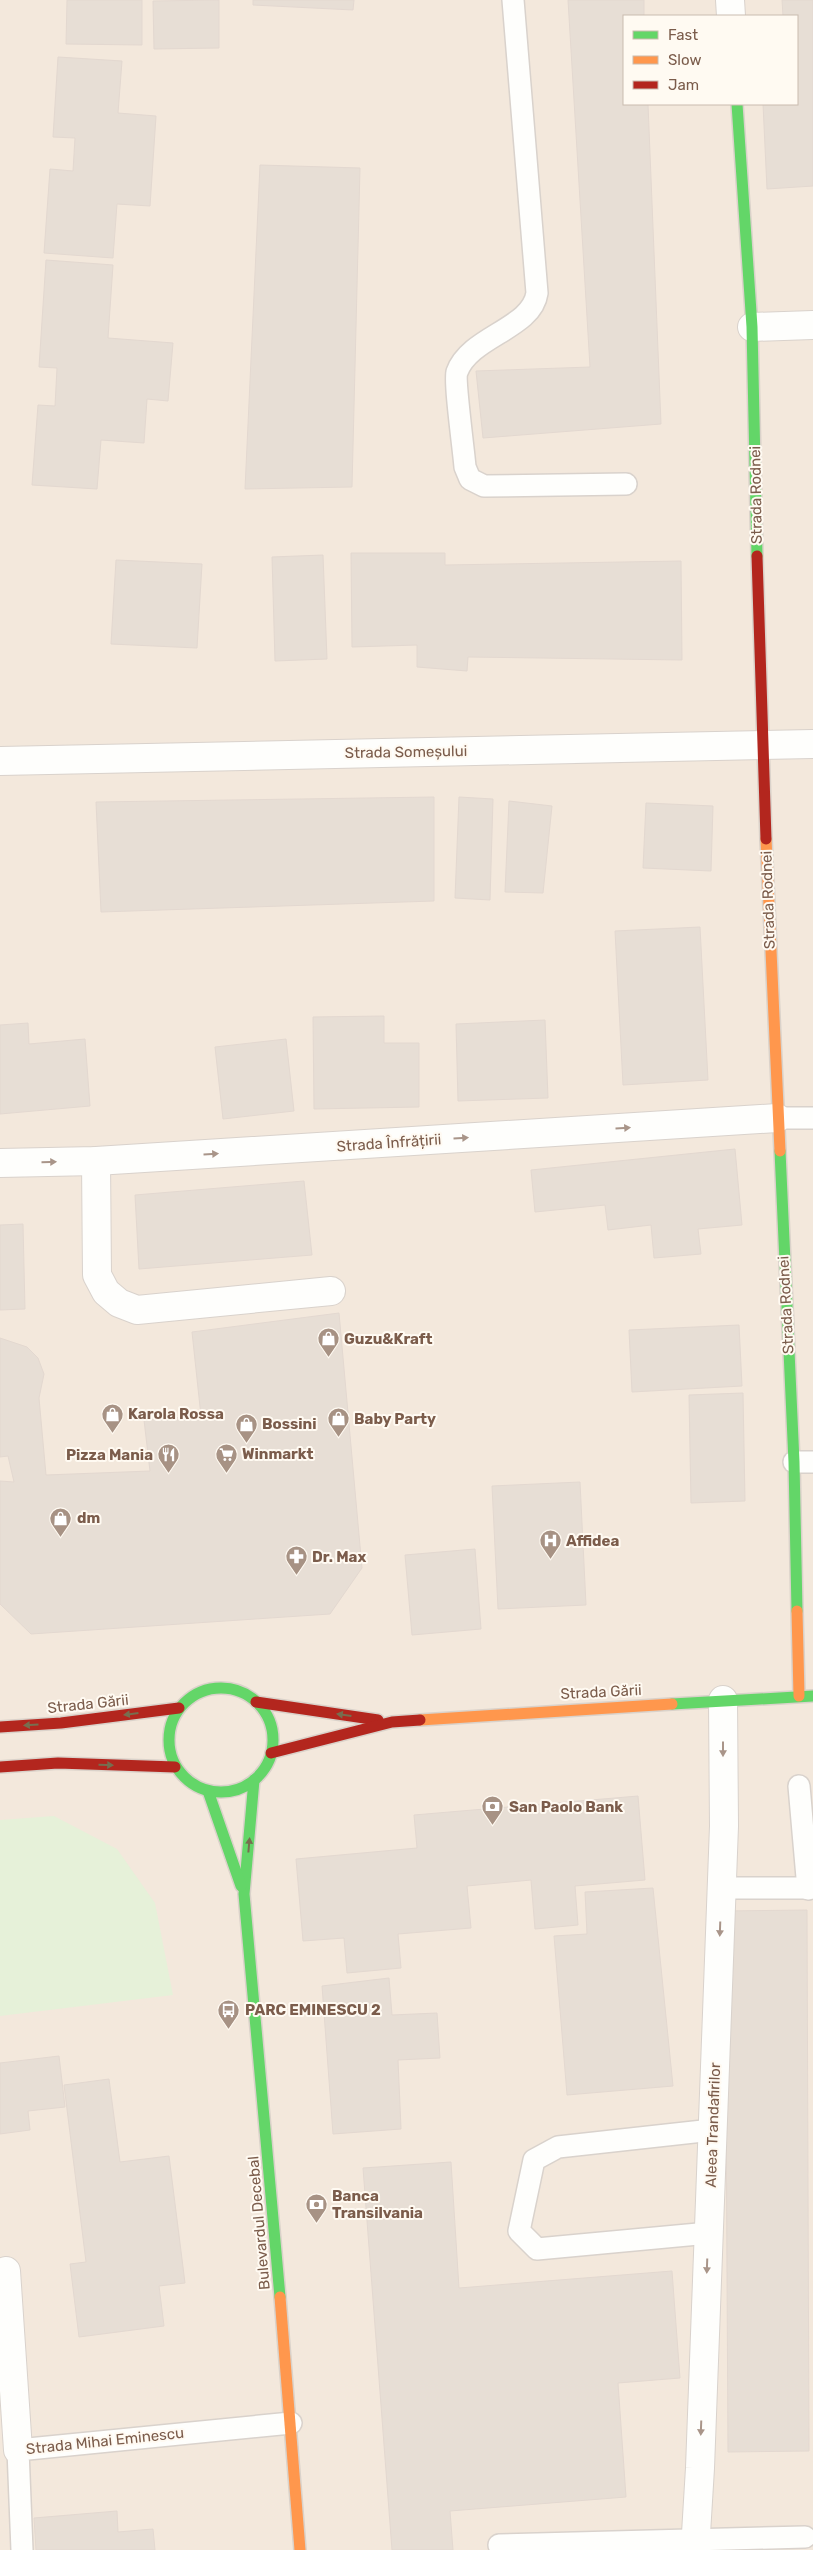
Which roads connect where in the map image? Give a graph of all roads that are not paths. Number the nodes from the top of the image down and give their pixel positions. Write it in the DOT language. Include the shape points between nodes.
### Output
graph roads {
  1 [pos="513,0"];
  2 [pos="730,0"];
  3 [pos="731,15"];
  4 [pos="737,105"];
  5 [pos="813,325"];
  6 [pos="752,328"];
  7 [pos="626,484"];
  8 [pos="762,744"];
  9 [pos="813,744"];
  10 [pos="0,761"];
  11 [pos="777,1118"];
  12 [pos="813,1118"];
  13 [pos="96,1161"];
  14 [pos="0,1163"];
  15 [pos="332,1291"];
  16 [pos="803,1462"];
  17 [pos="798,1696"];
  18 [pos="813,1696"];
  19 [pos="724,1700"];
  20 [pos="256,1702"];
  21 [pos="179,1708"];
  22 [pos="392,1722"];
  23 [pos="0,1727"];
  24 [pos="271,1753"];
  25 [pos="0,1767"];
  26 [pos="175,1767"];
  27 [pos="254,1780"];
  28 [pos="799,1786"];
  29 [pos="208,1791"];
  30 [pos="722,1888"];
  31 [pos="811,1888"];
  32 [pos="244,1894"];
  33 [pos="712,2130"];
  34 [pos="709,2233"];
  35 [pos="6,2271"];
  36 [pos="291,2423"];
  37 [pos="18,2450"];
  38 [pos="805,2538"];
  39 [pos="695,2544"];
  40 [pos="499,2545"];
  41 [pos="22,2550"];
  42 [pos="300,2550"];
  1 -- 7 [label="lane" via="538,293 536,303 524,315 484,342 467,357 457,372 465,468 470,479 484,486"];
  2 -- 3 [label="street"];
  4 -- 6 [label="street, Strada Rodnei"];
  5 -- 6 [label="street"];
  6 -- 8 [label="street, Strada Rodnei"];
  8 -- 9 [label="street, Strada Someșului"];
  8 -- 10 [label="street, Strada Someșului"];
  8 -- 11 [label="street, Strada Rodnei"];
  11 -- 12 [label="lane"];
  13 -- 11 [label="street, Strada Înfrățirii, one-way"];
  11 -- 16 [label="street, Strada Rodnei"];
  14 -- 13 [label="street, Strada Înfrățirii, one-way"];
  13 -- 15 [label="street" via="97,1275 106,1292 119,1303 137,1310"];
  16 -- 17 [label="street, Strada Rodnei"];
  17 -- 18 [label="street, Strada Gării"];
  17 -- 19 [label="street, Strada Gării"];
  19 -- 22 [label="street, Strada Gării"];
  19 -- 30 [label="street, Aleea Trandafirilor, one-way"];
  20 -- 21 [label="street, Strada Gării" via="239,1691 213,1688 196,1694"];
  22 -- 20 [label="street, Strada Gării, one-way"];
  20 -- 24 [label="street, Strada Gării" via="268,1717 272,1734"];
  21 -- 23 [label="street, Strada Gării, one-way"];
  21 -- 26 [label="street, Strada Gării" via="169,1731 169,1748"];
  22 -- 24 [label="street, Strada Gării"];
  24 -- 27 [label="street" via="264,1769"];
  25 -- 26 [label="street, one-way" via="58,1763"];
  26 -- 29 [label="street" via="192,1784"];
  27 -- 29 [label="street" via="243,1788 226,1792"];
  32 -- 27 [label="street, Bulevardul Decebal, one-way"];
  28 -- 31 [label="lane"];
  29 -- 32 [label="street, Bulevardul Decebal"];
  30 -- 31 [label="lane"];
  30 -- 33 [label="street, Aleea Trandafirilor, one-way"];
  32 -- 36 [label="street, Bulevardul Decebal"];
  33 -- 34 [label="street, Aleea Trandafirilor"];
  33 -- 34 [label="lane" via="558,2147 534,2160 519,2230 537,2249"];
  34 -- 39 [label="street, Aleea Trandafirilor, one-way"];
  35 -- 37 [label="street"];
  36 -- 37 [label="lane, Strada Mihai Eminescu"];
  36 -- 42 [label="street, Bulevardul Decebal"];
  37 -- 41 [label="lane, Strada Mihai Eminescu"];
  38 -- 39 [label="lane"];
  39 -- 40 [label="lane"];
}
